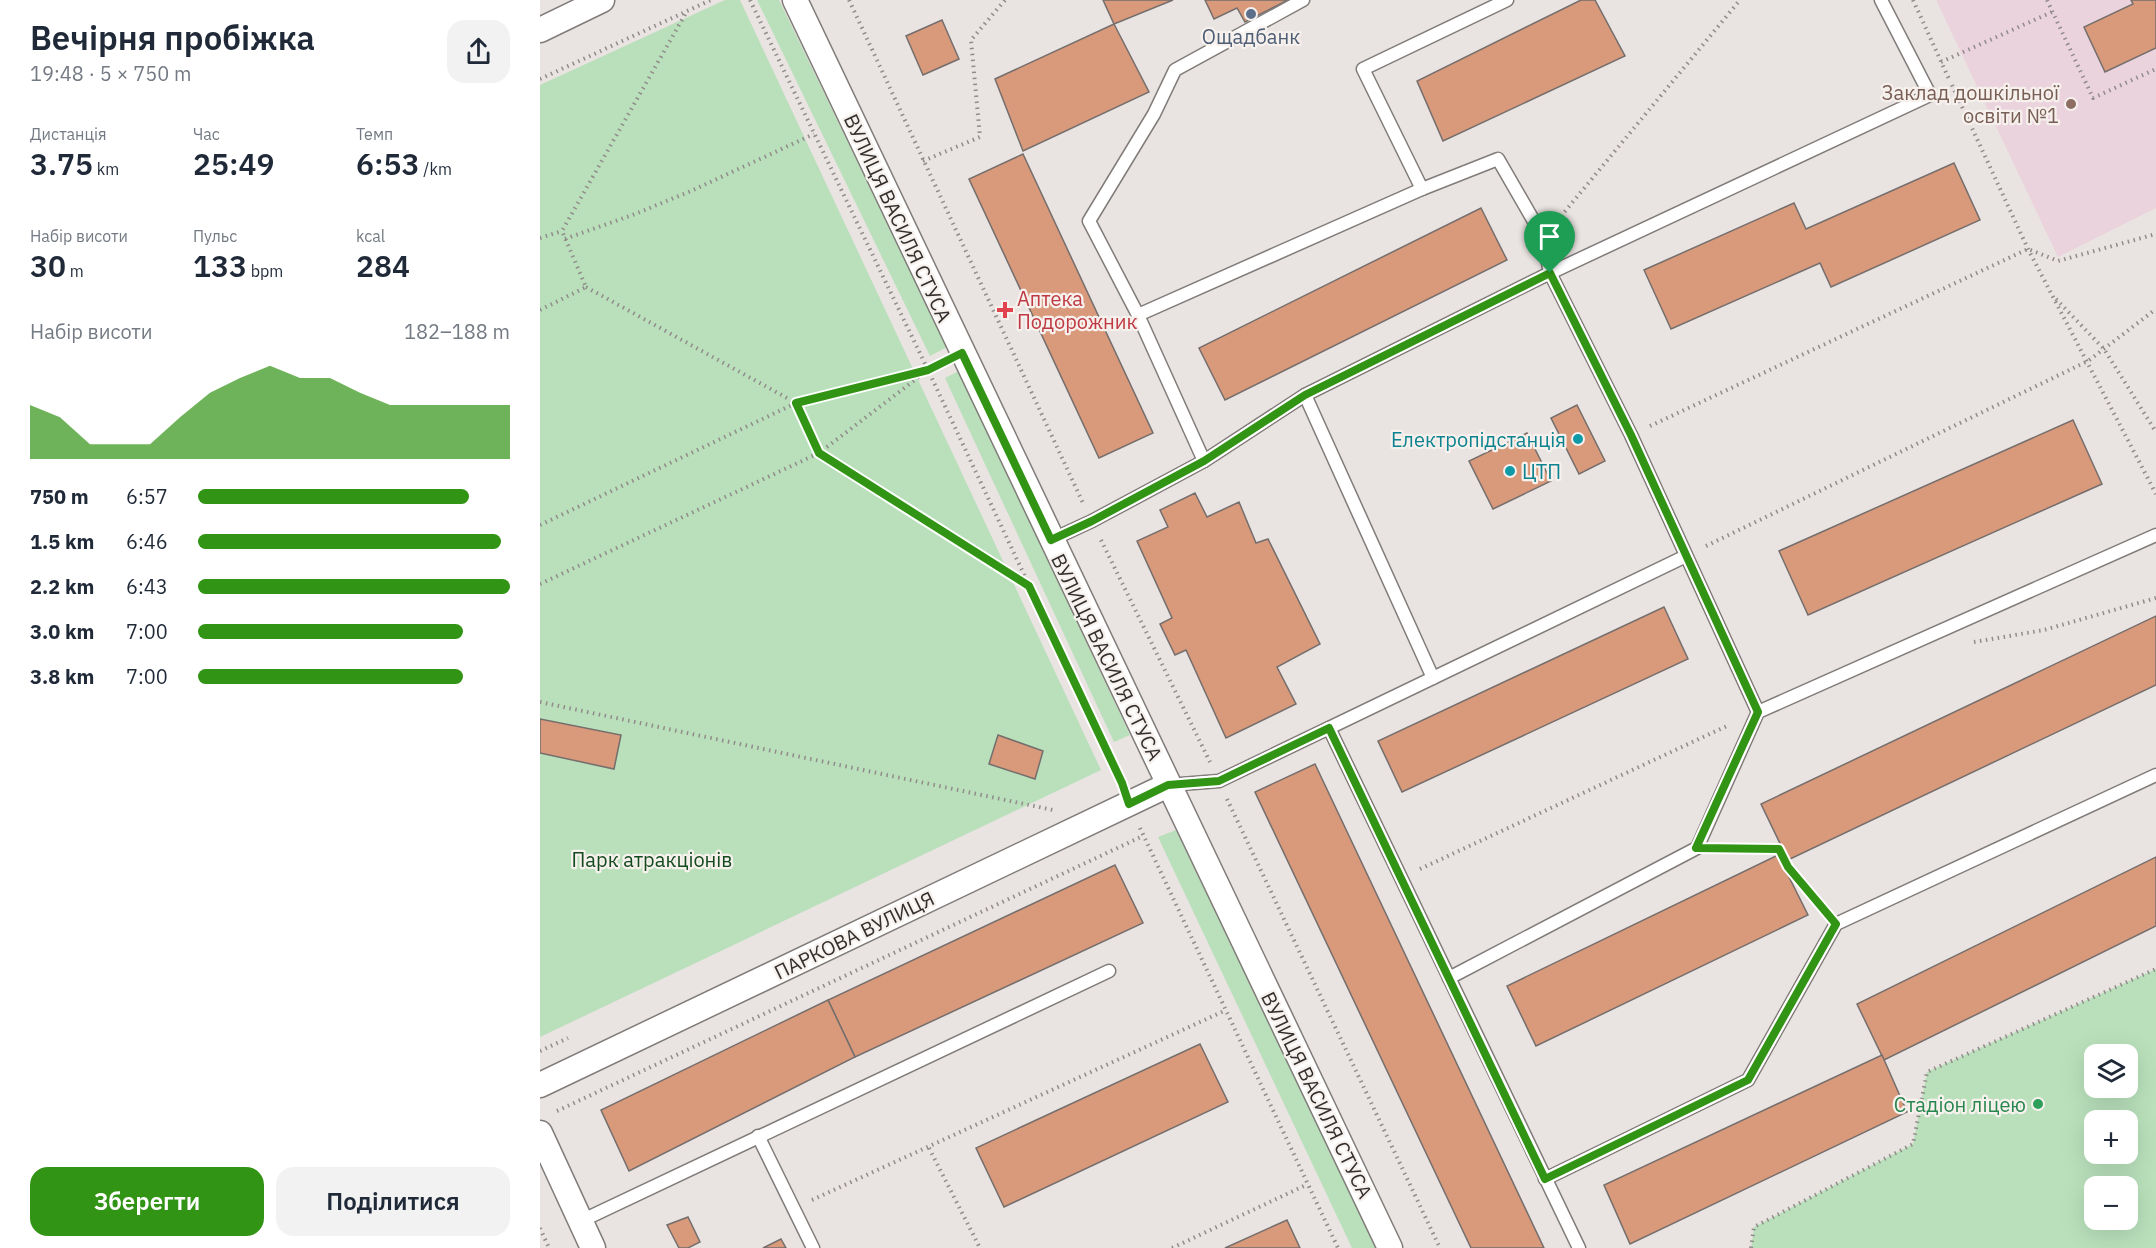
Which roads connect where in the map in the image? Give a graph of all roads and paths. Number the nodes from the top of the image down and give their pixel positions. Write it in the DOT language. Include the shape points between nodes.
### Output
graph roads {
  1 [pos="602,0"];
  2 [pos="711,0"];
  3 [pos="750,0"];
  4 [pos="795,0"];
  5 [pos="849,0"];
  6 [pos="1005,0"];
  7 [pos="1303,0"];
  8 [pos="1507,0"];
  9 [pos="1740,0"];
  10 [pos="1881,0"];
  11 [pos="1913,0"];
  12 [pos="2047,0"];
  13 [pos="687,11"];
  14 [pos="2052,12"];
  15 [pos="540,30"];
  16 [pos="1941,62"];
  17 [pos="2156,69"];
  18 [pos="540,78"];
  19 [pos="814,134"];
  20 [pos="923,161"];
  21 [pos="1422,189"];
  22 [pos="562,231"];
  23 [pos="2156,234"];
  24 [pos="1543,237"];
  25 [pos="540,238"];
  26 [pos="565,239"];
  27 [pos="2028,249"];
  28 [pos="1550,273"];
  29 [pos="586,287"];
  30 [pos="2053,296"];
  31 [pos="2156,309"];
  32 [pos="540,310"];
  33 [pos="1138,315"];
  34 [pos="2104,349"];
  35 [pos="962,353"];
  36 [pos="2088,361"];
  37 [pos="928,370"];
  38 [pos="1305,395"];
  39 [pos="796,403"];
  40 [pos="2156,432"];
  41 [pos="1631,435"];
  42 [pos="819,453"];
  43 [pos="1204,461"];
  44 [pos="2156,494"];
  45 [pos="1092,521"];
  46 [pos="540,525"];
  47 [pos="2156,535"];
  48 [pos="1051,540"];
  49 [pos="1686,556"];
  50 [pos="540,584"];
  51 [pos="1029,586"];
  52 [pos="2156,598"];
  53 [pos="1966,643"];
  54 [pos="1433,678"];
  55 [pos="540,702"];
  56 [pos="1758,712"];
  57 [pos="1329,728"];
  58 [pos="2156,775"];
  59 [pos="1219,781"];
  60 [pos="1168,785"];
  61 [pos="1129,804"];
  62 [pos="1056,810"];
  63 [pos="1143,836"];
  64 [pos="1696,848"];
  65 [pos="1400,878"];
  66 [pos="1836,924"];
  67 [pos="2156,969"];
  68 [pos="1109,970"];
  69 [pos="1449,978"];
  70 [pos="1224,1011"];
  71 [pos="540,1085"];
  72 [pos="545,1124"];
  73 [pos="758,1136"];
  74 [pos="929,1148"];
  75 [pos="1545,1179"];
  76 [pos="1306,1185"];
  77 [pos="795,1207"];
  78 [pos="580,1221"];
  79 [pos="540,1228"];
  80 [pos="549,1248"];
  81 [pos="593,1248"];
  82 [pos="813,1248"];
  83 [pos="980,1248"];
  84 [pos="1172,1248"];
  85 [pos="1338,1248"];
  86 [pos="1390,1248"];
  87 [pos="1440,1248"];
  88 [pos="1579,1248"];
  89 [pos="1751,1248"];
  1 -- 15 [label="street"];
  2 -- 13 [label="path"];
  3 -- 19 [label="path"];
  4 -- 35 [label="street, ВУЛИЦЯ ВАСИЛЯ СТУСА"];
  5 -- 20 [label="path"];
  6 -- 20 [label="path" via="971,40 980,137"];
  7 -- 33 [label="lane" via="1175,70 1154,114 1089,221"];
  8 -- 21 [label="lane" via="1363,69"];
  9 -- 24 [label="path"];
  10 -- 28 [label="lane" via="1930,95"];
  11 -- 16 [label="path"];
  12 -- 14 [label="path"];
  13 -- 18 [label="path"];
  13 -- 22 [label="path"];
  14 -- 16 [label="path"];
  14 -- 17 [label="path" via="2093,98"];
  16 -- 27 [label="path"];
  19 -- 26 [label="path" via="691,191"];
  19 -- 37 [label="path"];
  20 -- 45 [label="path"];
  21 -- 24 [label="lane" via="1498,159"];
  21 -- 33 [label="lane"];
  22 -- 25 [label="path"];
  22 -- 26 [label="path"];
  23 -- 27 [label="path" via="2058,261"];
  24 -- 28 [label="lane"];
  26 -- 29 [label="path"];
  27 -- 30 [label="path"];
  27 -- 41 [label="path"];
  28 -- 38 [label="lane"];
  28 -- 41 [label="lane"];
  29 -- 32 [label="path"];
  29 -- 39 [label="path"];
  30 -- 34 [label="path"];
  30 -- 36 [label="path"];
  31 -- 34 [label="path"];
  33 -- 43 [label="lane"];
  34 -- 36 [label="path"];
  34 -- 40 [label="path"];
  35 -- 37 [label="path"];
  35 -- 48 [label="street, ВУЛИЦЯ ВАСИЛЯ СТУСА"];
  36 -- 44 [label="path"];
  36 -- 49 [label="path"];
  37 -- 39 [label="path"];
  37 -- 42 [label="path"];
  37 -- 51 [label="path"];
  38 -- 43 [label="lane"];
  38 -- 54 [label="lane"];
  39 -- 42 [label="path"];
  39 -- 46 [label="path"];
  41 -- 49 [label="lane"];
  42 -- 50 [label="path"];
  42 -- 51 [label="path"];
  43 -- 45 [label="lane"];
  45 -- 48 [label="lane"];
  45 -- 59 [label="path"];
  47 -- 56 [label="lane"];
  48 -- 60 [label="street, ВУЛИЦЯ ВАСИЛЯ СТУСА"];
  49 -- 54 [label="lane"];
  49 -- 56 [label="lane"];
  51 -- 61 [label="path"];
  52 -- 53 [label="path" via="2044,630"];
  54 -- 57 [label="lane"];
  55 -- 62 [label="path"];
  56 -- 64 [label="lane"];
  56 -- 65 [label="path"];
  57 -- 59 [label="lane"];
  57 -- 65 [label="lane"];
  58 -- 66 [label="lane"];
  59 -- 60 [label="lane"];
  59 -- 87 [label="path"];
  60 -- 61 [label="street, ПАРКОВА ВУЛИЦЯ"];
  60 -- 86 [label="street, ВУЛИЦЯ ВАСИЛЯ СТУСА"];
  61 -- 63 [label="path"];
  61 -- 71 [label="street, ПАРКОВА ВУЛИЦЯ"];
  63 -- 70 [label="path"];
  63 -- 72 [label="path"];
  64 -- 66 [label="path" via="1779,849 1788,867"];
  64 -- 69 [label="lane"];
  65 -- 69 [label="lane"];
  66 -- 75 [label="lane" via="1748,1080"];
  67 -- 89 [label="path" via="1927,1072 1913,1144 1754,1227"];
  68 -- 73 [label="lane"];
  69 -- 75 [label="lane"];
  70 -- 74 [label="path"];
  70 -- 76 [label="path"];
  72 -- 78 [label="street"];
  73 -- 77 [label="lane"];
  73 -- 78 [label="lane"];
  74 -- 77 [label="path"];
  74 -- 83 [label="path"];
  75 -- 88 [label="lane"];
  76 -- 84 [label="path"];
  76 -- 85 [label="path"];
  77 -- 82 [label="lane"];
  78 -- 81 [label="street"];
  79 -- 80 [label="path"];
}
